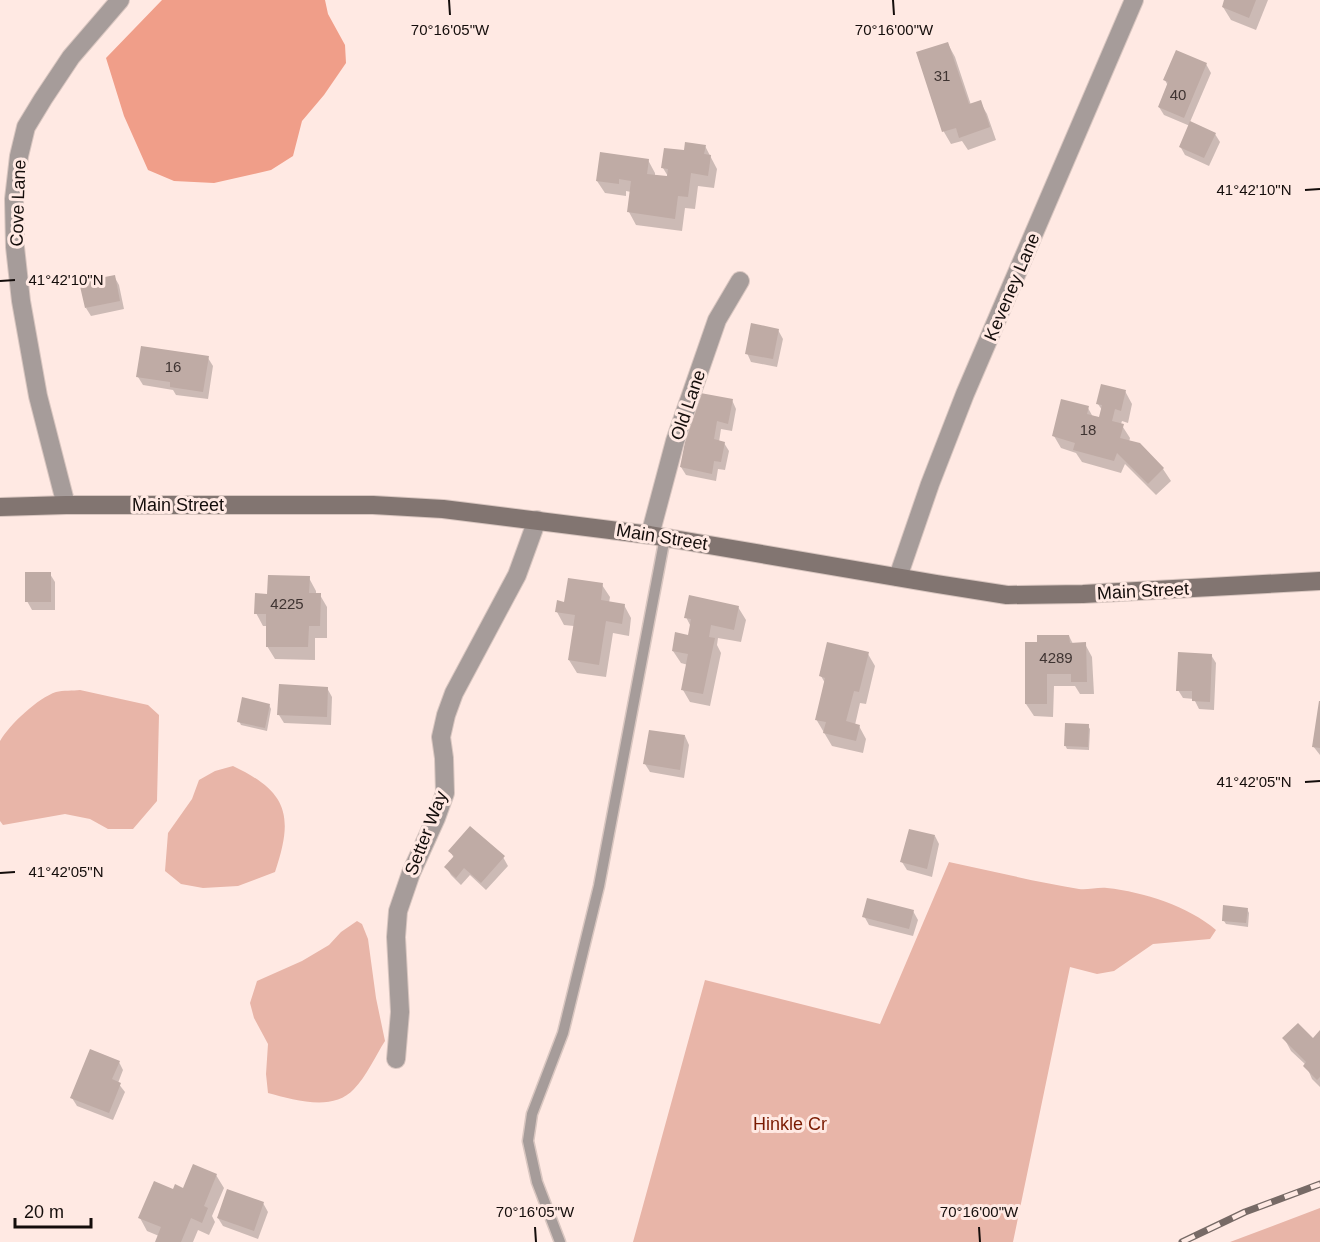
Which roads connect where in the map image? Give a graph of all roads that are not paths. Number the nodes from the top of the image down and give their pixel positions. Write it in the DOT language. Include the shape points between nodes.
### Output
graph roads {
  1 [pos="120,0"];
  2 [pos="1134,0"];
  3 [pos="740,281"];
  4 [pos="66,505"];
  5 [pos="0,507"];
  6 [pos="537,520"];
  7 [pos="657,536"];
  8 [pos="898,578"];
  9 [pos="1320,581"];
  10 [pos="396,1059"];
  11 [pos="560,1242"];
  1 -- 4 [label="street, Cove Lane" via="71,57 26,127 14,199 21,301 38,396"];
  2 -- 8 [label="street, Keveney Lane" via="965,394"];
  3 -- 7 [label="street, Old Lane" via="717,320 675,441"];
  4 -- 5 [label="main road, Main Street"];
  4 -- 6 [label="main road, Main Street" via="373,505"];
  6 -- 7 [label="main road, Main Street"];
  6 -- 10 [label="street, Setter Way" via="518,575 446,715 441,737 444,793 398,911 400,1012"];
  7 -- 8 [label="main road, Main Street"];
  7 -- 11 [label="lane" via="599,886 564,1033 532,1114 528,1141 537,1182"];
  8 -- 9 [label="main road, Main Street" via="1007,595"];
}
